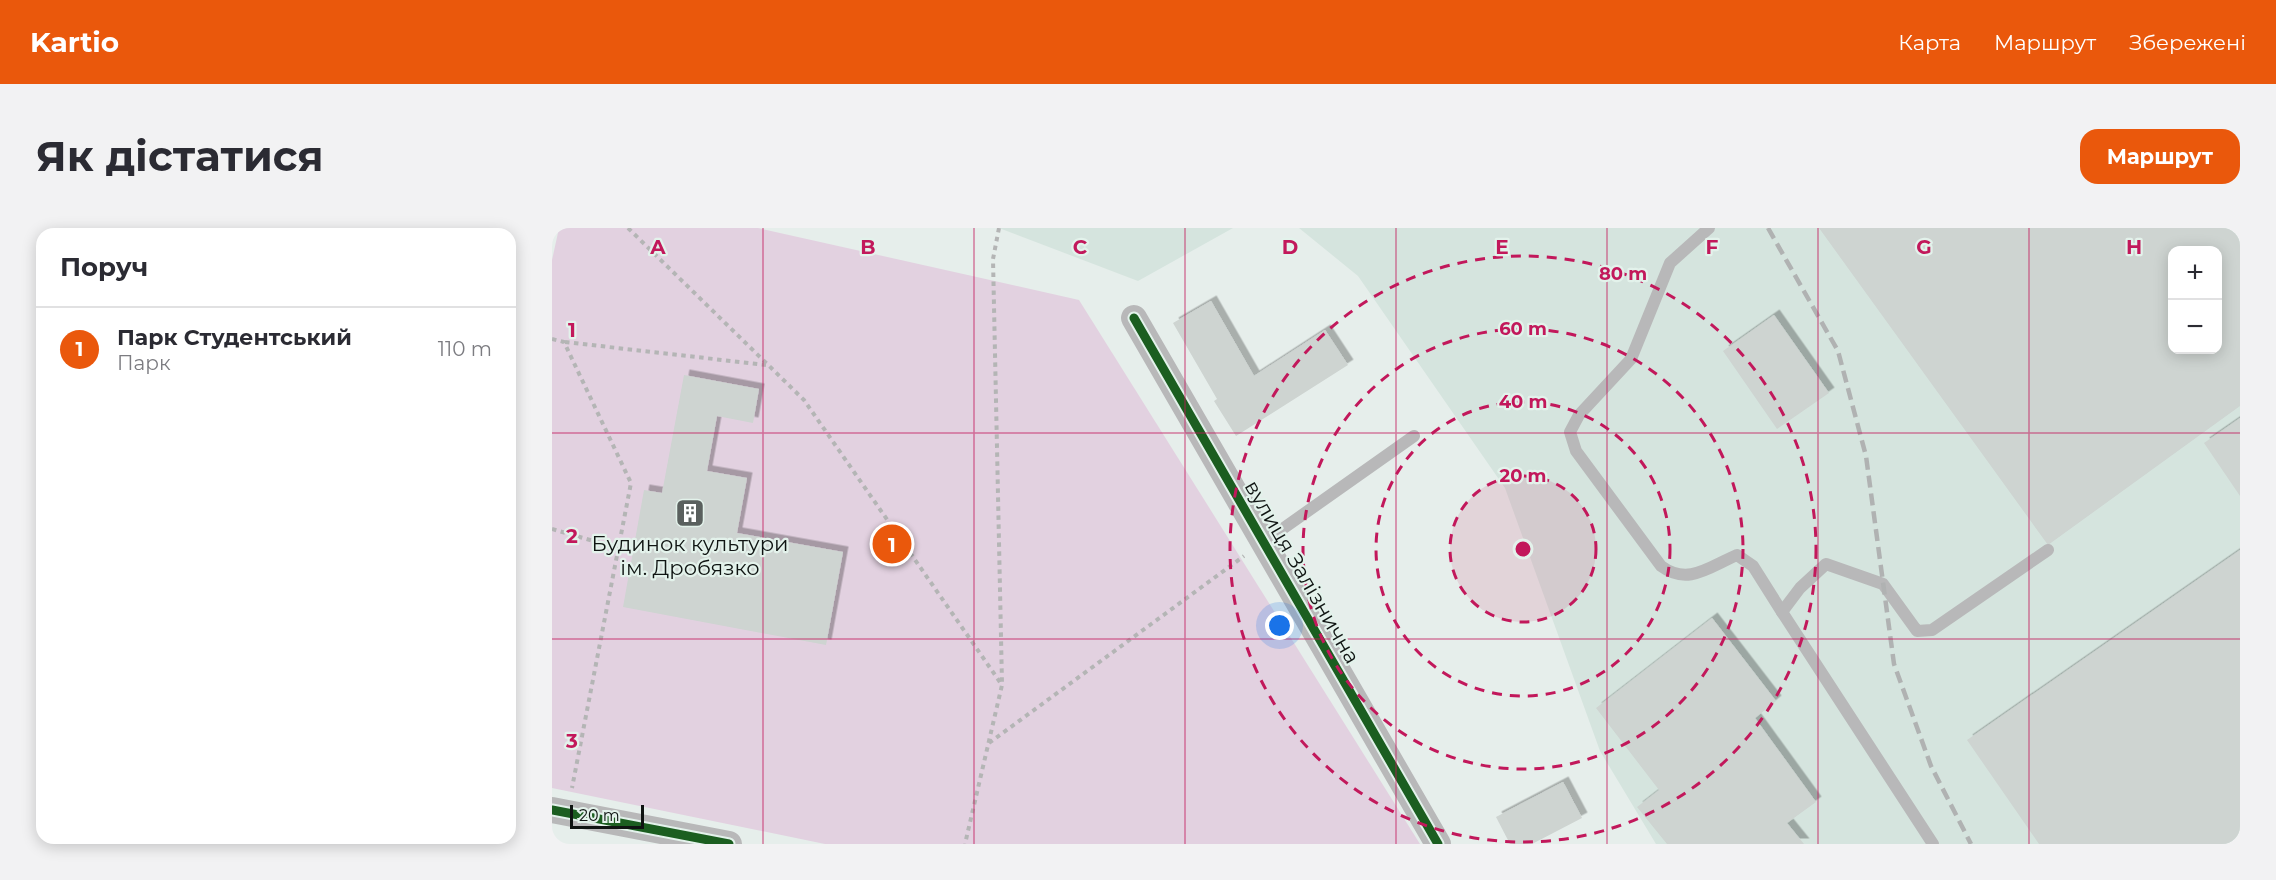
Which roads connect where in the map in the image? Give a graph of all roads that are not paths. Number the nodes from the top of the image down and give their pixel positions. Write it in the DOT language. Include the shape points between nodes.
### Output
graph roads {
  1 [pos="1709,228"];
  2 [pos="1134,318"];
  3 [pos="1414,436"];
  4 [pos="1264,542"];
  5 [pos="2048,550"];
  6 [pos="1782,612"];
  7 [pos="552,810"];
  8 [pos="729,844"];
  9 [pos="1438,844"];
  10 [pos="1933,844"];
  1 -- 6 [label="lane" via="1670,263 1631,359 1579,415 1570,432 1576,451 1661,567 1674,576 1691,576 1737,555 1753,566"];
  2 -- 4 [label="street, вулиця Залізнична"];
  3 -- 4 [label="lane"];
  4 -- 9 [label="street, вулиця Залізнична"];
  5 -- 6 [label="lane" via="1932,630 1917,631 1883,584 1826,564"];
  6 -- 10 [label="lane"];
  7 -- 8 [label="street"];
}
